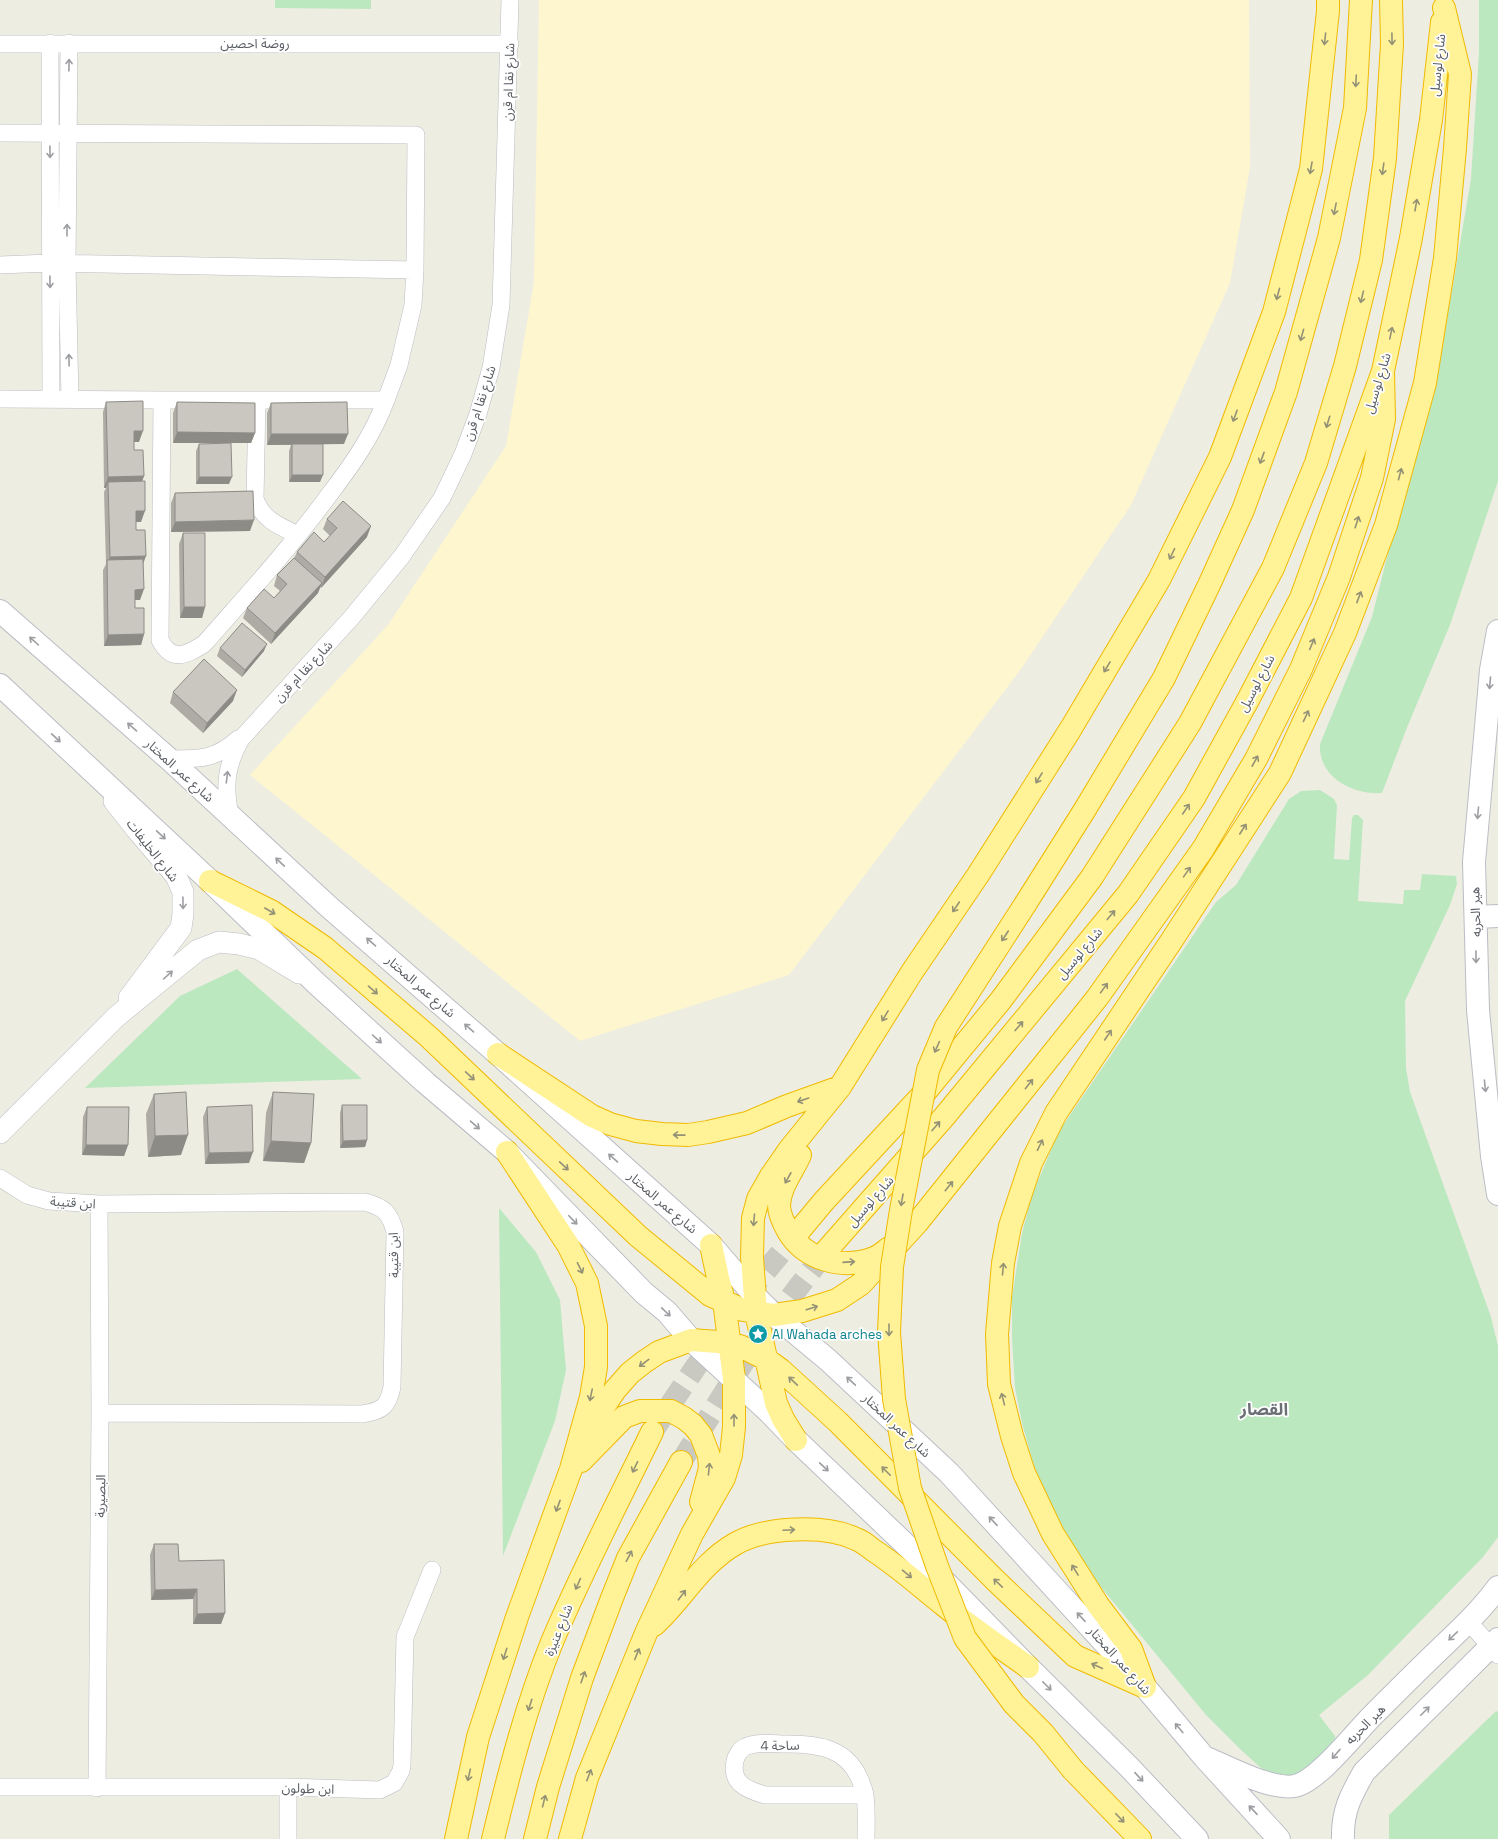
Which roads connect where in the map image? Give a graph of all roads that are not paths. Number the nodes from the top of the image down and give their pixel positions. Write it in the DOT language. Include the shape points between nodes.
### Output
graph roads {
  1 [pos="510,0"];
  2 [pos="1328,0"];
  3 [pos="1361,0"];
  4 [pos="1391,0"];
  5 [pos="1444,4"];
  6 [pos="50,43"];
  7 [pos="69,43"];
  8 [pos="0,44"];
  9 [pos="510,44"];
  10 [pos="0,133"];
  11 [pos="49,133"];
  12 [pos="68,133"];
  13 [pos="49,263"];
  14 [pos="67,264"];
  15 [pos="0,265"];
  16 [pos="415,270"];
  17 [pos="1383,371"];
  18 [pos="0,398"];
  19 [pos="51,399"];
  20 [pos="70,399"];
  21 [pos="162,400"];
  22 [pos="257,400"];
  23 [pos="386,400"];
  24 [pos="298,535"];
  25 [pos="0,611"];
  26 [pos="1498,631"];
  27 [pos="0,685"];
  28 [pos="247,731"];
  29 [pos="169,759"];
  30 [pos="91,770"];
  31 [pos="230,815"];
  32 [pos="210,881"];
  33 [pos="1498,916"];
  34 [pos="1476,917"];
  35 [pos="317,984"];
  36 [pos="116,1017"];
  37 [pos="498,1054"];
  38 [pos="840,1087"];
  39 [pos="817,1117"];
  40 [pos="0,1133"];
  41 [pos="507,1152"];
  42 [pos="0,1178"];
  43 [pos="1498,1194"];
  44 [pos="99,1204"];
  45 [pos="799,1231"];
  46 [pos="905,1237"];
  47 [pos="711,1245"];
  48 [pos="827,1250"];
  49 [pos="724,1302"];
  50 [pos="762,1308"];
  51 [pos="691,1340"];
  52 [pos="730,1344"];
  53 [pos="766,1359"];
  54 [pos="734,1379"];
  55 [pos="100,1413"];
  56 [pos="652,1432"];
  57 [pos="796,1440"];
  58 [pos="681,1462"];
  59 [pos="571,1469"];
  60 [pos="692,1534"];
  61 [pos="432,1570"];
  62 [pos="1498,1587"];
  63 [pos="1468,1621"];
  64 [pos="646,1633"];
  65 [pos="1496,1647"];
  66 [pos="1028,1667"];
  67 [pos="1145,1687"];
  68 [pos="1373,1715"];
  69 [pos="1397,1738"];
  70 [pos="1204,1757"];
  71 [pos="0,1787"];
  72 [pos="288,1787"];
  73 [pos="97,1788"];
  74 [pos="866,1795"];
  75 [pos="288,1839"];
  76 [pos="456,1839"];
  77 [pos="492,1839"];
  78 [pos="535,1839"];
  79 [pos="570,1839"];
  80 [pos="866,1839"];
  81 [pos="1140,1839"];
  82 [pos="1196,1839"];
  83 [pos="1279,1839"];
  84 [pos="1343,1839"];
  1 -- 9 [label="street, شارع نقا ام قرن"];
  2 -- 38 [label="highway, one-way" via="1311,169 1274,312 1220,457 1159,580 1070,730"];
  3 -- 81 [label="highway, one-way, bridge" via="1355,108 1329,238 1286,392 1246,502 1164,678 1084,811 946,1027 928,1070 900,1210 892,1267 889,1332 894,1400 910,1488 965,1638 1014,1704"];
  4 -- 45 [label="highway, one-way" via="1392,44 1385,158 1371,260 1345,366 1316,463 1273,568 1190,723 1092,877 1001,1000 926,1091 824,1200"];
  17 -- 5 [label="highway, شارع لوسيل, one-way" via="1411,238 1430,128"];
  67 -- 5 [label="highway, one-way" via="1131,1649 1098,1605 1053,1534 1024,1473 999,1384 997,1334 1003,1263 1010,1226 1031,1163 1056,1113 1280,773 1345,633 1386,525 1425,383 1445,258 1460,74"];
  6 -- 7 [label="street, روضة احصين"];
  6 -- 8 [label="street, روضة احصين"];
  6 -- 11 [label="street"];
  7 -- 9 [label="street, روضة احصين"];
  12 -- 7 [label="street, one-way"];
  9 -- 28 [label="street, شارع نقا ام قرن" via="501,305 491,368 463,454 442,498 402,556 352,618"];
  10 -- 11 [label="street"];
  11 -- 12 [label="street"];
  11 -- 13 [label="street, one-way"];
  14 -- 12 [label="street, one-way"];
  12 -- 16 [label="street" via="416,135"];
  13 -- 14 [label="street"];
  13 -- 15 [label="street"];
  13 -- 19 [label="street, one-way"];
  14 -- 16 [label="street"];
  20 -- 14 [label="street, one-way"];
  16 -- 23 [label="street" via="413,305 399,365"];
  46 -- 17 [label="highway, one-way" via="952,1182 1097,998 1203,849 1256,759 1301,669 1339,577 1372,478 1384,419"];
  48 -- 17 [label="highway, شارع لوسيل, one-way" via="944,1117 1128,894 1194,798 1301,598"];
  18 -- 19 [label="street"];
  19 -- 20 [label="street"];
  20 -- 21 [label="street"];
  21 -- 22 [label="street"];
  21 -- 24 [label="street" via="160,640 165,650 173,654 187,654 204,644"];
  22 -- 23 [label="street"];
  22 -- 24 [label="street" via="255,499 262,514"];
  23 -- 24 [label="street" via="379,420 352,464"];
  29 -- 25 [label="main road, شارع عمر المختار, one-way"];
  26 -- 34 [label="main road, هير الحربه, one-way" via="1474,862"];
  27 -- 30 [label="main road, one-way"];
  28 -- 29 [label="street, شارع نقا ام قرن" via="226,750 206,758"];
  31 -- 28 [label="street, شارع نقا ام قرن, one-way" via="226,796 229,767 236,748"];
  29 -- 31 [label="main road, شارع عمر المختار"];
  30 -- 32 [label="main road, one-way"];
  30 -- 36 [label="street, شارع الخليفات, one-way" via="176,876 183,892 184,914 181,928"];
  37 -- 31 [label="main road, شارع عمر المختار, one-way" via="330,907"];
  32 -- 35 [label="main road"];
  32 -- 49 [label="highway, one-way" via="271,911 325,948 429,1038 638,1236 710,1295"];
  33 -- 34 [label="main road"];
  34 -- 43 [label="main road, هير الحربه, one-way" via="1478,1010"];
  36 -- 35 [label="street, شارع الخليفات, one-way" via="198,950 219,942 259,950"];
  35 -- 41 [label="main road, one-way"];
  36 -- 40 [label="street, شارع الخليفات"];
  38 -- 37 [label="highway, one-way" via="747,1123 688,1135 662,1134 636,1131 592,1116"];
  47 -- 37 [label="main road, شارع عمر المختار, one-way"];
  38 -- 39 [label="highway"];
  39 -- 46 [label="highway, one-way" via="783,1187 779,1206 783,1222 795,1243 812,1255 838,1263 875,1258"];
  39 -- 50 [label="highway, one-way" via="789,1150 758,1200 753,1218 752,1257"];
  41 -- 51 [label="main road, one-way" via="644,1293 667,1312"];
  41 -- 59 [label="highway, one-way" via="568,1245 587,1283 593,1306 596,1326 596,1367 591,1396"];
  42 -- 44 [label="street, ابن قتيبة" via="27,1195 49,1201"];
  44 -- 55 [label="street, البصيرية"];
  44 -- 55 [label="street, ابن قتيبة" via="365,1202 384,1210 392,1219 395,1232 392,1387 390,1398 383,1408 362,1414"];
  50 -- 46 [label="highway, one-way" via="802,1311 837,1300 861,1284"];
  47 -- 49 [label="highway"];
  47 -- 50 [label="main road, شارع عمر المختار"];
  49 -- 50 [label="highway" via="743,1310"];
  49 -- 52 [label="highway"];
  50 -- 53 [label="highway"];
  67 -- 50 [label="main road, شارع عمر المختار, one-way" via="949,1473 828,1360"];
  51 -- 52 [label="highway"];
  51 -- 54 [label="main road"];
  51 -- 59 [label="highway, one-way" via="659,1352 630,1373 599,1414"];
  52 -- 53 [label="highway"];
  52 -- 54 [label="highway"];
  53 -- 57 [label="highway" via="776,1403"];
  67 -- 53 [label="highway, one-way" via="1075,1656 995,1580 838,1422"];
  54 -- 57 [label="main road"];
  60 -- 54 [label="highway, one-way" via="724,1478 734,1427"];
  55 -- 73 [label="street, البصيرية"];
  56 -- 77 [label="highway, شارع عنيزة, one-way" via="578,1583 552,1644 512,1764"];
  57 -- 66 [label="main road, one-way" via="942,1579"];
  78 -- 58 [label="highway, one-way" via="548,1787 578,1693 612,1598 628,1558"];
  60 -- 59 [label="highway, one-way" via="709,1474 709,1456 701,1435 684,1418 671,1411 640,1410 624,1417 592,1452"];
  59 -- 76 [label="highway, one-way" via="517,1617 478,1737"];
  60 -- 64 [label="highway"];
  61 -- 72 [label="street, ابن طولون" via="405,1637 402,1765 398,1777 388,1787 380,1790"];
  62 -- 63 [label="main road, هير الحربه"];
  63 -- 65 [label="street"];
  63 -- 68 [label="main road, هير الحربه, one-way"];
  64 -- 66 [label="highway, one-way" via="675,1605 712,1560 735,1544 776,1531 823,1531 840,1533 856,1539 891,1562 947,1608"];
  79 -- 64 [label="highway, one-way" via="587,1778"];
  69 -- 65 [label="main road, one-way"];
  66 -- 82 [label="main road, one-way" via="1129,1767"];
  70 -- 67 [label="main road, شارع عمر المختار, one-way"];
  68 -- 69 [label="main road"];
  68 -- 70 [label="main road, هير الحربه, one-way" via="1328,1763 1298,1786 1281,1787 1261,1781"];
  69 -- 84 [label="main road" via="1364,1772 1350,1797 1343,1818"];
  83 -- 70 [label="main road, شارع عمر المختار, one-way"];
  71 -- 73 [label="street, ابن طولون"];
  72 -- 73 [label="street, ابن طولون"];
  72 -- 75 [label="street"];
  74 -- 74 [label="street, ساحة 4" via="852,1765 829,1748 811,1744 758,1744 744,1747 737,1755 734,1771 736,1780 749,1791 765,1796"];
  74 -- 80 [label="street, ساحة 4"];
}
